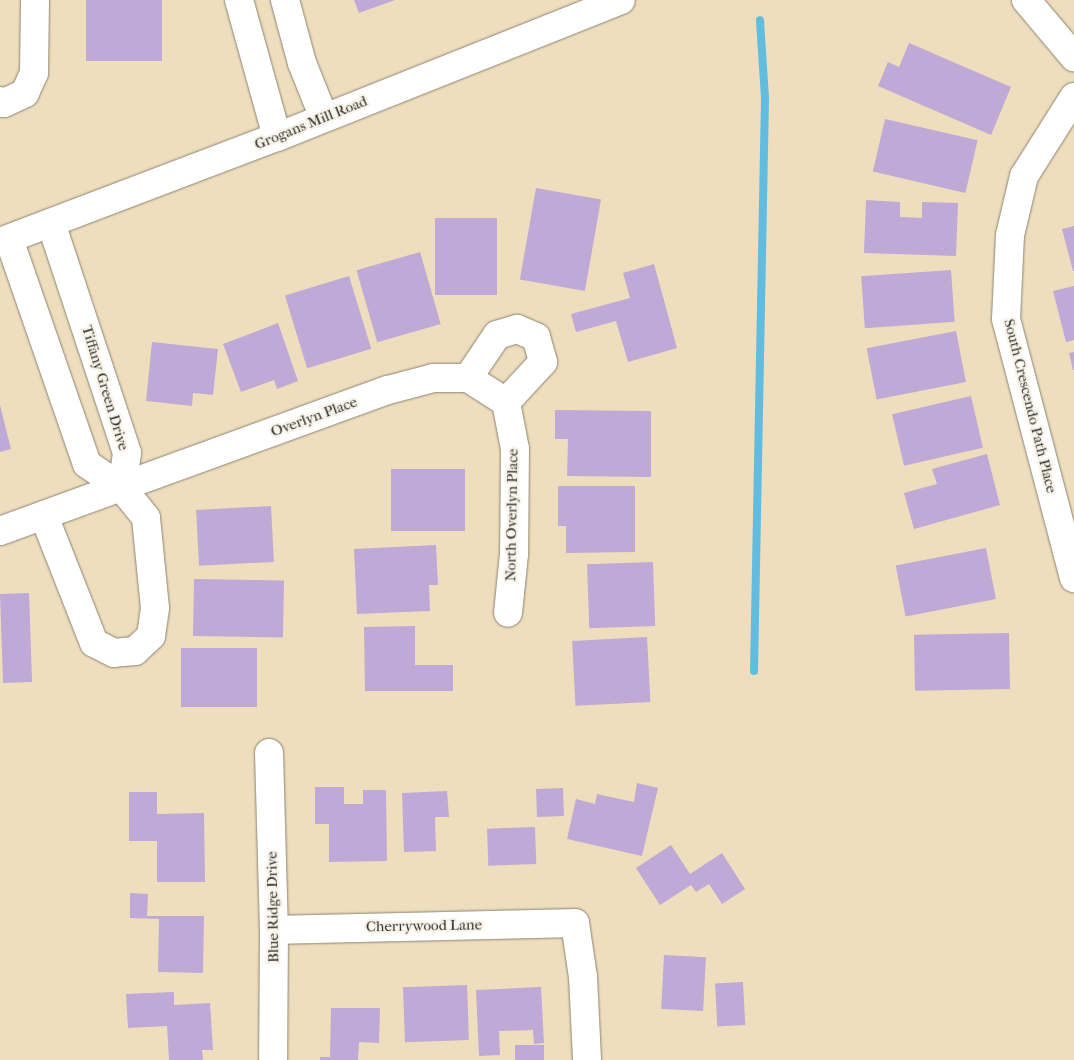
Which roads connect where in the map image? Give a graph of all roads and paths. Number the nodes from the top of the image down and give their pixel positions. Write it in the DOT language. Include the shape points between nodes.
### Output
graph roads {
  1 [pos="35,0"];
  2 [pos="239,0"];
  3 [pos="285,0"];
  4 [pos="621,0"];
  5 [pos="1026,0"];
  6 [pos="1074,57"];
  7 [pos="1074,98"];
  8 [pos="0,101"];
  9 [pos="324,118"];
  10 [pos="277,137"];
  11 [pos="51,223"];
  12 [pos="5,240"];
  13 [pos="468,378"];
  14 [pos="506,402"];
  15 [pos="122,488"];
  16 [pos="44,516"];
  17 [pos="0,531"];
  18 [pos="1074,578"];
  19 [pos="508,613"];
  20 [pos="269,753"];
  21 [pos="274,930"];
  22 [pos="273,1060"];
  23 [pos="587,1060"];
  1 -- 8 [label="street" via="34,73 25,93"];
  2 -- 10 [label="street"];
  3 -- 9 [label="street" via="302,63"];
  4 -- 9 [label="street, Grogans Mill Road"];
  5 -- 6 [label="street"];
  7 -- 18 [label="street, South Crescendo Path Place" via="1024,176 1010,235 1006,319"];
  9 -- 10 [label="street, Grogans Mill Road"];
  10 -- 11 [label="street, Grogans Mill Road"];
  11 -- 12 [label="street, Grogans Mill Road"];
  11 -- 15 [label="street, Tiffany Green Drive" via="127,453"];
  12 -- 15 [label="street" via="87,464"];
  13 -- 14 [label="street"];
  13 -- 14 [label="street" via="497,335 516,329 536,337 544,362"];
  13 -- 15 [label="street, Overlyn Place" via="433,378 388,390"];
  14 -- 19 [label="street, North Overlyn Place" via="515,449 514,554"];
  15 -- 16 [label="street, Overlyn Place"];
  15 -- 16 [label="street" via="146,518 155,608 152,636 135,650 114,654 94,643"];
  16 -- 17 [label="street, Overlyn Place"];
  20 -- 21 [label="street, Blue Ridge Drive"];
  21 -- 22 [label="street, Blue Ridge Drive"];
  21 -- 23 [label="street, Cherrywood Lane" via="575,923 584,976"];
}
